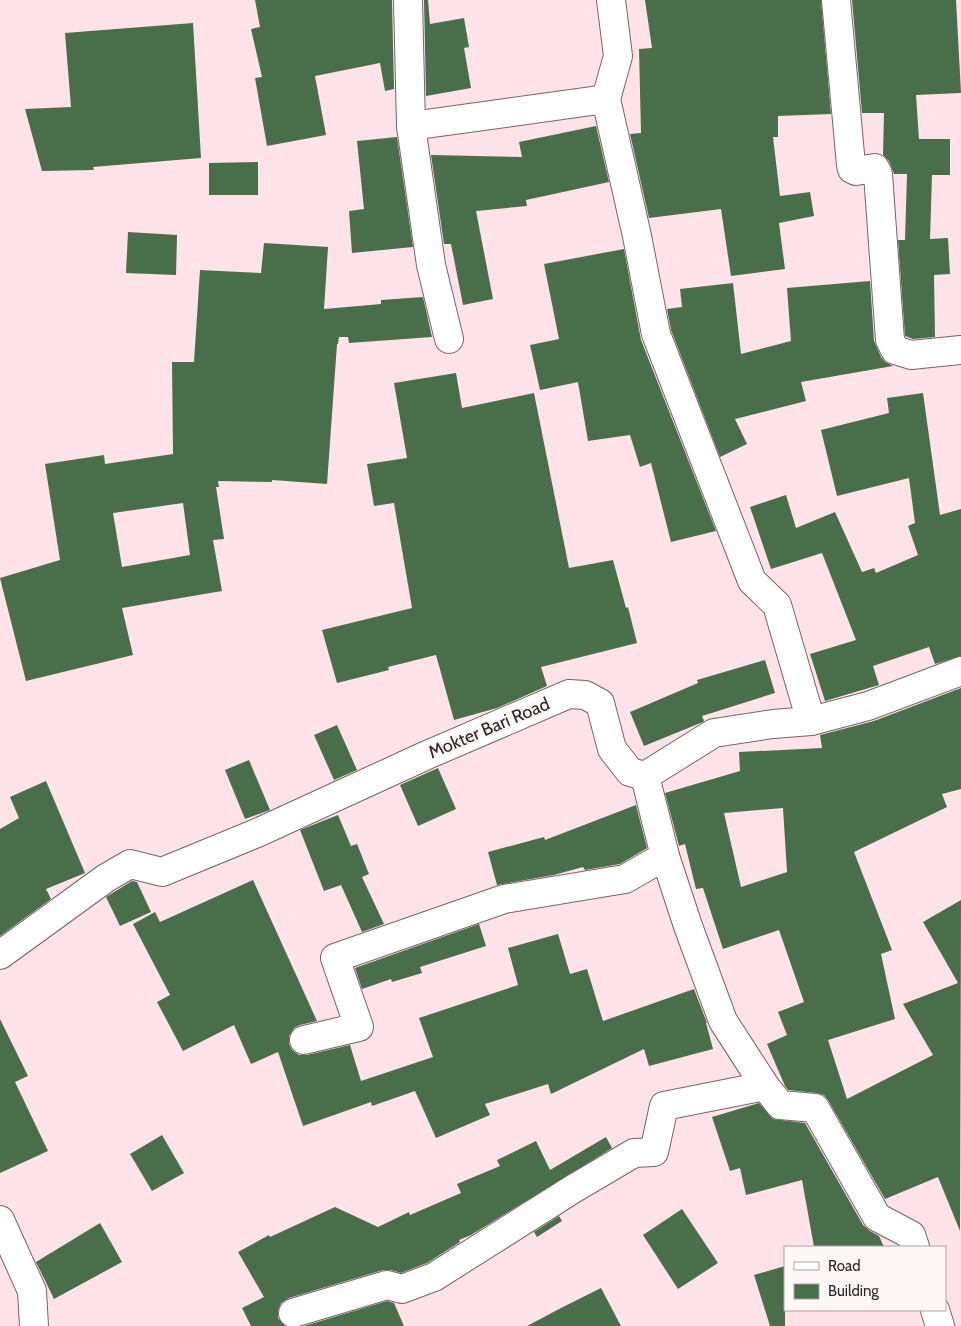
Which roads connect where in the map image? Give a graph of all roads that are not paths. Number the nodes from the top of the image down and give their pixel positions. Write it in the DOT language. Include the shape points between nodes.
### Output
graph roads {
  1 [pos="408,0"];
  2 [pos="611,0"];
  3 [pos="836,0"];
  4 [pos="606,99"];
  5 [pos="411,126"];
  6 [pos="450,339"];
  7 [pos="961,350"];
  8 [pos="961,671"];
  9 [pos="811,721"];
  10 [pos="645,776"];
  11 [pos="665,856"];
  12 [pos="0,955"];
  13 [pos="304,1040"];
  14 [pos="765,1086"];
  15 [pos="0,1220"];
  16 [pos="915,1246"];
  17 [pos="935,1311"];
  18 [pos="294,1313"];
  19 [pos="34,1326"];
  20 [pos="940,1326"];
  1 -- 5 [label="street"];
  2 -- 4 [label="street" via="618,56"];
  3 -- 7 [label="street" via="851,165 856,171 875,168 878,174 890,340 895,350 911,355"];
  4 -- 5 [label="street"];
  4 -- 9 [label="street" via="656,334 752,581 777,605"];
  5 -- 6 [label="street" via="431,265"];
  8 -- 9 [label="street" via="868,706"];
  9 -- 10 [label="street" via="714,733"];
  10 -- 11 [label="street"];
  10 -- 12 [label="street, Mokter Bari Road" via="630,772 612,749 600,703 585,695 569,694 162,872 130,864"];
  11 -- 13 [label="street" via="624,879 504,900 335,958 359,1027"];
  11 -- 14 [label="street" via="723,1021"];
  14 -- 16 [label="street" via="780,1106 815,1108 877,1217 911,1235"];
  14 -- 18 [label="street" via="664,1106 654,1152 634,1153 434,1277 402,1289 387,1284"];
  15 -- 19 [label="street" via="32,1291"];
  17 -- 20 [label="street"];
}
